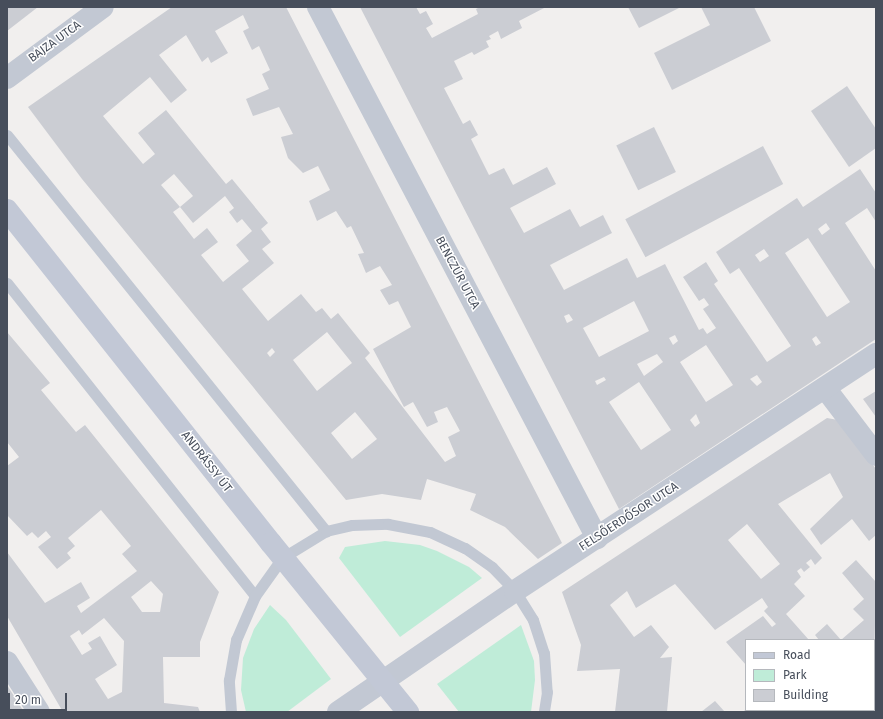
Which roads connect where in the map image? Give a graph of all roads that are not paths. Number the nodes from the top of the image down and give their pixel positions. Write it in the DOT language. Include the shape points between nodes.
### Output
graph roads {
  1 [pos="103,7"];
  2 [pos="318,7"];
  3 [pos="7,78"];
  4 [pos="7,134"];
  5 [pos="7,210"];
  6 [pos="7,283"];
  7 [pos="876,354"];
  8 [pos="825,388"];
  9 [pos="876,455"];
  10 [pos="326,531"];
  11 [pos="597,538"];
  12 [pos="282,558"];
  13 [pos="515,591"];
  14 [pos="255,596"];
  15 [pos="7,662"];
  16 [pos="383,682"];
  17 [pos="39,712"];
  18 [pos="231,712"];
  19 [pos="338,712"];
  20 [pos="408,712"];
  21 [pos="544,712"];
  1 -- 3 [label="street, BAJZA UTCA"];
  2 -- 11 [label="street, BENCZÚR UTCA"];
  4 -- 10 [label="lane"];
  5 -- 12 [label="main road, ANDRÁSSY ÚT"];
  6 -- 14 [label="lane"];
  7 -- 8 [label="street, FELSŐERDŐSOR UTCA"];
  8 -- 9 [label="street"];
  8 -- 11 [label="street, FELSŐERDŐSOR UTCA"];
  10 -- 12 [label="lane"];
  10 -- 13 [label="lane" via="352,525 388,524 430,532 465,548 492,567"];
  11 -- 13 [label="street, FELSŐERDŐSOR UTCA"];
  12 -- 14 [label="lane"];
  12 -- 16 [label="main road, ANDRÁSSY ÚT"];
  13 -- 16 [label="street, FELSŐERDŐSOR UTCA"];
  13 -- 21 [label="lane" via="533,620 544,653 547,692"];
  14 -- 18 [label="lane" via="236,640 229,680"];
  15 -- 17 [label="street"];
  16 -- 19 [label="street, FELSŐERDŐSOR UTCA"];
  16 -- 20 [label="main road, ANDRÁSSY ÚT"];
}
